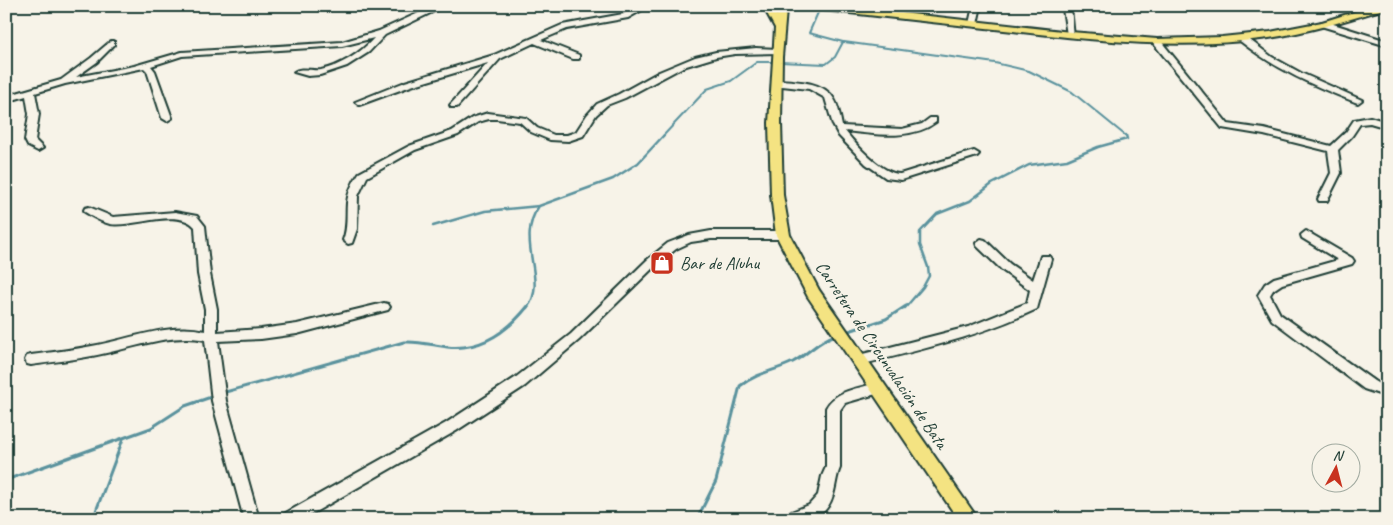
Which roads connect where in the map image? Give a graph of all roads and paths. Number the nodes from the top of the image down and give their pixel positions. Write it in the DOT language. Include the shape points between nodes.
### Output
graph roads {
  1 [pos="441,6"];
  2 [pos="645,6"];
  3 [pos="767,6"];
  4 [pos="798,6"];
  5 [pos="813,6"];
  6 [pos="977,6"];
  7 [pos="1063,6"];
  8 [pos="1384,6"];
  9 [pos="783,7"];
  10 [pos="973,24"];
  11 [pos="1324,24"];
  12 [pos="780,28"];
  13 [pos="382,33"];
  14 [pos="1071,35"];
  15 [pos="1243,39"];
  16 [pos="533,40"];
  17 [pos="1157,42"];
  18 [pos="111,43"];
  19 [pos="1387,44"];
  20 [pos="497,57"];
  21 [pos="576,57"];
  22 [pos="777,58"];
  23 [pos="146,65"];
  24 [pos="298,72"];
  25 [pos="64,82"];
  26 [pos="776,83"];
  27 [pos="30,92"];
  28 [pos="6,99"];
  29 [pos="1358,100"];
  30 [pos="359,102"];
  31 [pos="454,105"];
  32 [pos="167,118"];
  33 [pos="933,120"];
  34 [pos="1387,125"];
  35 [pos="839,128"];
  36 [pos="38,148"];
  37 [pos="1333,149"];
  38 [pos="974,154"];
  39 [pos="1323,199"];
  40 [pos="89,210"];
  41 [pos="783,235"];
  42 [pos="1306,235"];
  43 [pos="348,240"];
  44 [pos="981,243"];
  45 [pos="1041,272"];
  46 [pos="1036,288"];
  47 [pos="384,307"];
  48 [pos="211,337"];
  49 [pos="31,360"];
  50 [pos="859,360"];
  51 [pos="878,388"];
  52 [pos="1387,388"];
  53 [pos="252,519"];
  54 [pos="289,519"];
  55 [pos="791,519"];
  56 [pos="968,519"];
  1 -- 13 [label="street"];
  2 -- 16 [label="street" via="625,16 565,27"];
  3 -- 9 [label="main road"];
  3 -- 12 [label="main road"];
  4 -- 9 [label="main road"];
  5 -- 10 [label="main road"];
  6 -- 10 [label="street"];
  7 -- 14 [label="street" via="1067,8"];
  8 -- 11 [label="main road"];
  9 -- 12 [label="main road, Carretera de Circunvalación de Bata"];
  10 -- 14 [label="main road"];
  11 -- 15 [label="main road"];
  11 -- 19 [label="street"];
  12 -- 22 [label="main road, Carretera de Circunvalación de Bata"];
  13 -- 23 [label="street" via="342,44 204,52 169,57"];
  13 -- 24 [label="street" via="368,49 352,60 323,73 308,75"];
  14 -- 17 [label="main road"];
  15 -- 17 [label="main road"];
  15 -- 29 [label="street" via="1269,61 1306,80"];
  16 -- 20 [label="street"];
  16 -- 21 [label="street"];
  17 -- 37 [label="street" via="1225,126"];
  18 -- 25 [label="street"];
  20 -- 30 [label="street"];
  20 -- 31 [label="street"];
  22 -- 26 [label="main road, Carretera de Circunvalación de Bata"];
  22 -- 43 [label="street" via="749,49 708,55 662,72 618,99 601,105 575,137 543,135 523,120 510,117 475,120 455,133 412,148 363,175 354,194 352,232"];
  23 -- 25 [label="street"];
  23 -- 32 [label="street"];
  25 -- 27 [label="street"];
  26 -- 35 [label="street" via="809,87 828,96"];
  26 -- 41 [label="main road, Carretera de Circunvalación de Bata" via="777,195"];
  27 -- 28 [label="street"];
  27 -- 36 [label="street" via="34,114 30,140"];
  33 -- 35 [label="street" via="928,126 906,131"];
  34 -- 37 [label="street" via="1370,120 1357,122"];
  35 -- 38 [label="street" via="872,163 893,177"];
  37 -- 39 [label="street" via="1336,173"];
  40 -- 48 [label="street" via="112,220 175,215 193,218 200,226 211,308"];
  41 -- 50 [label="main road, Carretera de Circunvalación de Bata" via="813,294"];
  41 -- 54 [label="street" via="711,235 672,246 520,382 444,431"];
  42 -- 52 [label="street" via="1348,261 1278,281 1264,295 1270,308 1276,317 1369,385"];
  44 -- 46 [label="street"];
  45 -- 46 [label="street" via="1045,259"];
  46 -- 50 [label="street" via="1034,306 996,323"];
  47 -- 48 [label="street" via="298,329"];
  48 -- 49 [label="street" via="191,332"];
  48 -- 53 [label="street" via="218,394"];
  50 -- 51 [label="main road, Carretera de Circunvalación de Bata"];
  51 -- 55 [label="street" via="841,399 833,408 833,468 828,475 827,492 821,506 813,512"];
  51 -- 56 [label="main road, Carretera de Circunvalación de Bata"];
}
